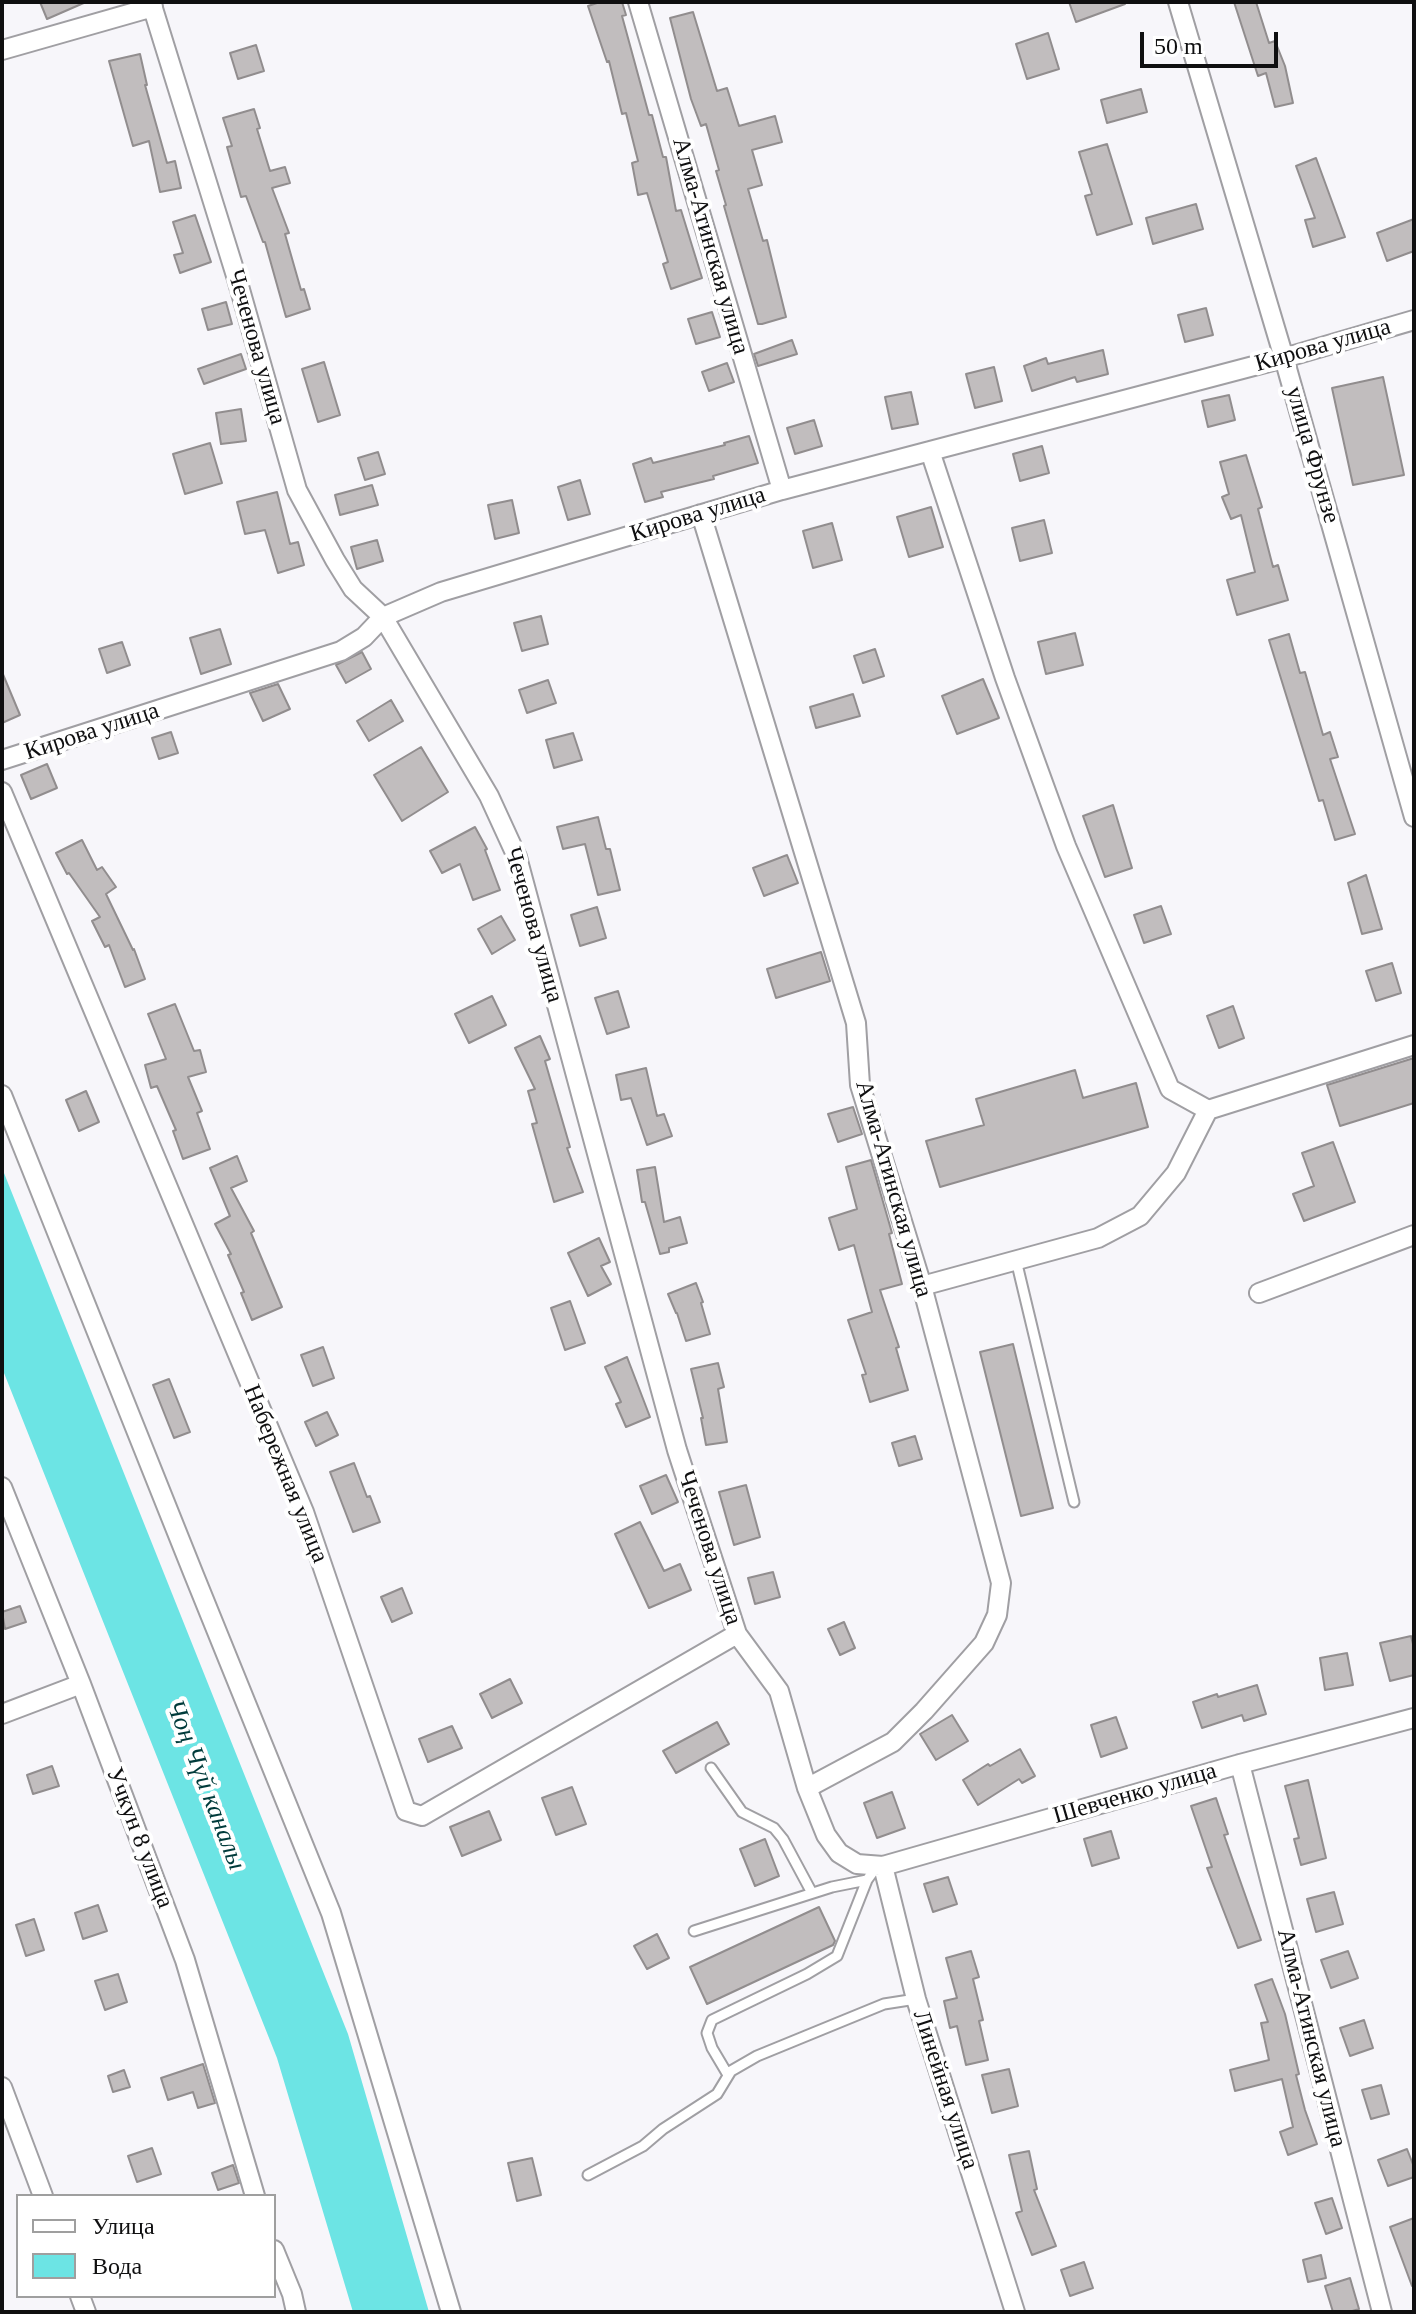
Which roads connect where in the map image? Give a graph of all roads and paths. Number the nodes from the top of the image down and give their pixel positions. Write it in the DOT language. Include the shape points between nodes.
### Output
graph roads {
  1 [pos="638,2"];
  2 [pos="1178,2"];
  3 [pos="152,4"];
  4 [pos="2,50"];
  5 [pos="1414,320"];
  6 [pos="1284,358"];
  7 [pos="930,451"];
  8 [pos="782,490"];
  9 [pos="701,514"];
  10 [pos="383,617"];
  11 [pos="2,760"];
  12 [pos="2,792"];
  13 [pos="1414,817"];
  14 [pos="1414,1045"];
  15 [pos="2,1095"];
  16 [pos="1208,1110"];
  17 [pos="1414,1235"];
  18 [pos="1016,1260"];
  19 [pos="922,1286"];
  20 [pos="1259,1293"];
  21 [pos="2,1487"];
  22 [pos="1074,1502"];
  23 [pos="737,1634"];
  24 [pos="81,1684"];
  25 [pos="2,1714"];
  26 [pos="1414,1718"];
  27 [pos="1240,1764"];
  28 [pos="711,1768"];
  29 [pos="807,1788"];
  30 [pos="871,1869"];
  31 [pos="812,1893"];
  32 [pos="694,1931"];
  33 [pos="916,1999"];
  34 [pos="728,2075"];
  35 [pos="2,2087"];
  36 [pos="588,2175"];
  37 [pos="42,2194"];
  38 [pos="254,2194"];
  39 [pos="276,2255"];
  40 [pos="296,2312"];
  41 [pos="451,2312"];
  42 [pos="1015,2312"];
  43 [pos="1382,2312"];
  1 -- 8 [label="street, Алма-Атинская улица"];
  2 -- 6 [label="street, улица Фрунзе"];
  3 -- 4 [label="street, Чеченова улица"];
  3 -- 10 [label="street, Чеченова улица" via="297,490 353,589"];
  5 -- 6 [label="street, Кирова улица"];
  6 -- 7 [label="street, Кирова улица"];
  6 -- 13 [label="street, улица Фрунзе"];
  7 -- 8 [label="street, Кирова улица"];
  7 -- 16 [label="street" via="1066,846 1170,1089"];
  8 -- 9 [label="street, Кирова улица"];
  9 -- 10 [label="street, Кирова улица" via="441,592"];
  9 -- 19 [label="street, Алма-Атинская улица" via="856,1023 860,1085"];
  10 -- 11 [label="street, Кирова улица" via="341,651"];
  10 -- 23 [label="street, Чеченова улица" via="489,796 517,857 677,1450"];
  12 -- 23 [label="street, Набережная улица" via="304,1512 406,1811 422,1816"];
  14 -- 16 [label="street"];
  15 -- 41 [label="street" via="331,1913"];
  16 -- 18 [label="street" via="1176,1173 1140,1216 1098,1238"];
  17 -- 20 [label="street"];
  18 -- 19 [label="street"];
  18 -- 22 [label="lane"];
  19 -- 29 [label="street, Алма-Атинская улица" via="1001,1583 997,1615 984,1643 893,1742"];
  21 -- 24 [label="street, Учкун 8 улица"];
  23 -- 29 [label="street, Чеченова улица" via="779,1691"];
  24 -- 25 [label="street"];
  24 -- 38 [label="street, Учкун 8 улица" via="185,1960"];
  26 -- 27 [label="street, Шевченко улица"];
  27 -- 30 [label="street, Шевченко улица"];
  27 -- 43 [label="street, Алма-Атинская улица"];
  28 -- 31 [label="lane" via="742,1812 774,1828 783,1839"];
  29 -- 30 [label="street, Чеченова улица" via="839,1853"];
  30 -- 31 [label="lane"];
  30 -- 33 [label="street, Линейная улица"];
  30 -- 34 [label="lane" via="837,1956 712,2020 707,2033"];
  31 -- 32 [label="lane"];
  33 -- 34 [label="lane" via="884,2004 757,2056"];
  33 -- 42 [label="street, Линейная улица"];
  34 -- 36 [label="lane" via="717,2094 643,2146"];
  35 -- 37 [label="street"];
  39 -- 40 [label="street"];
}
